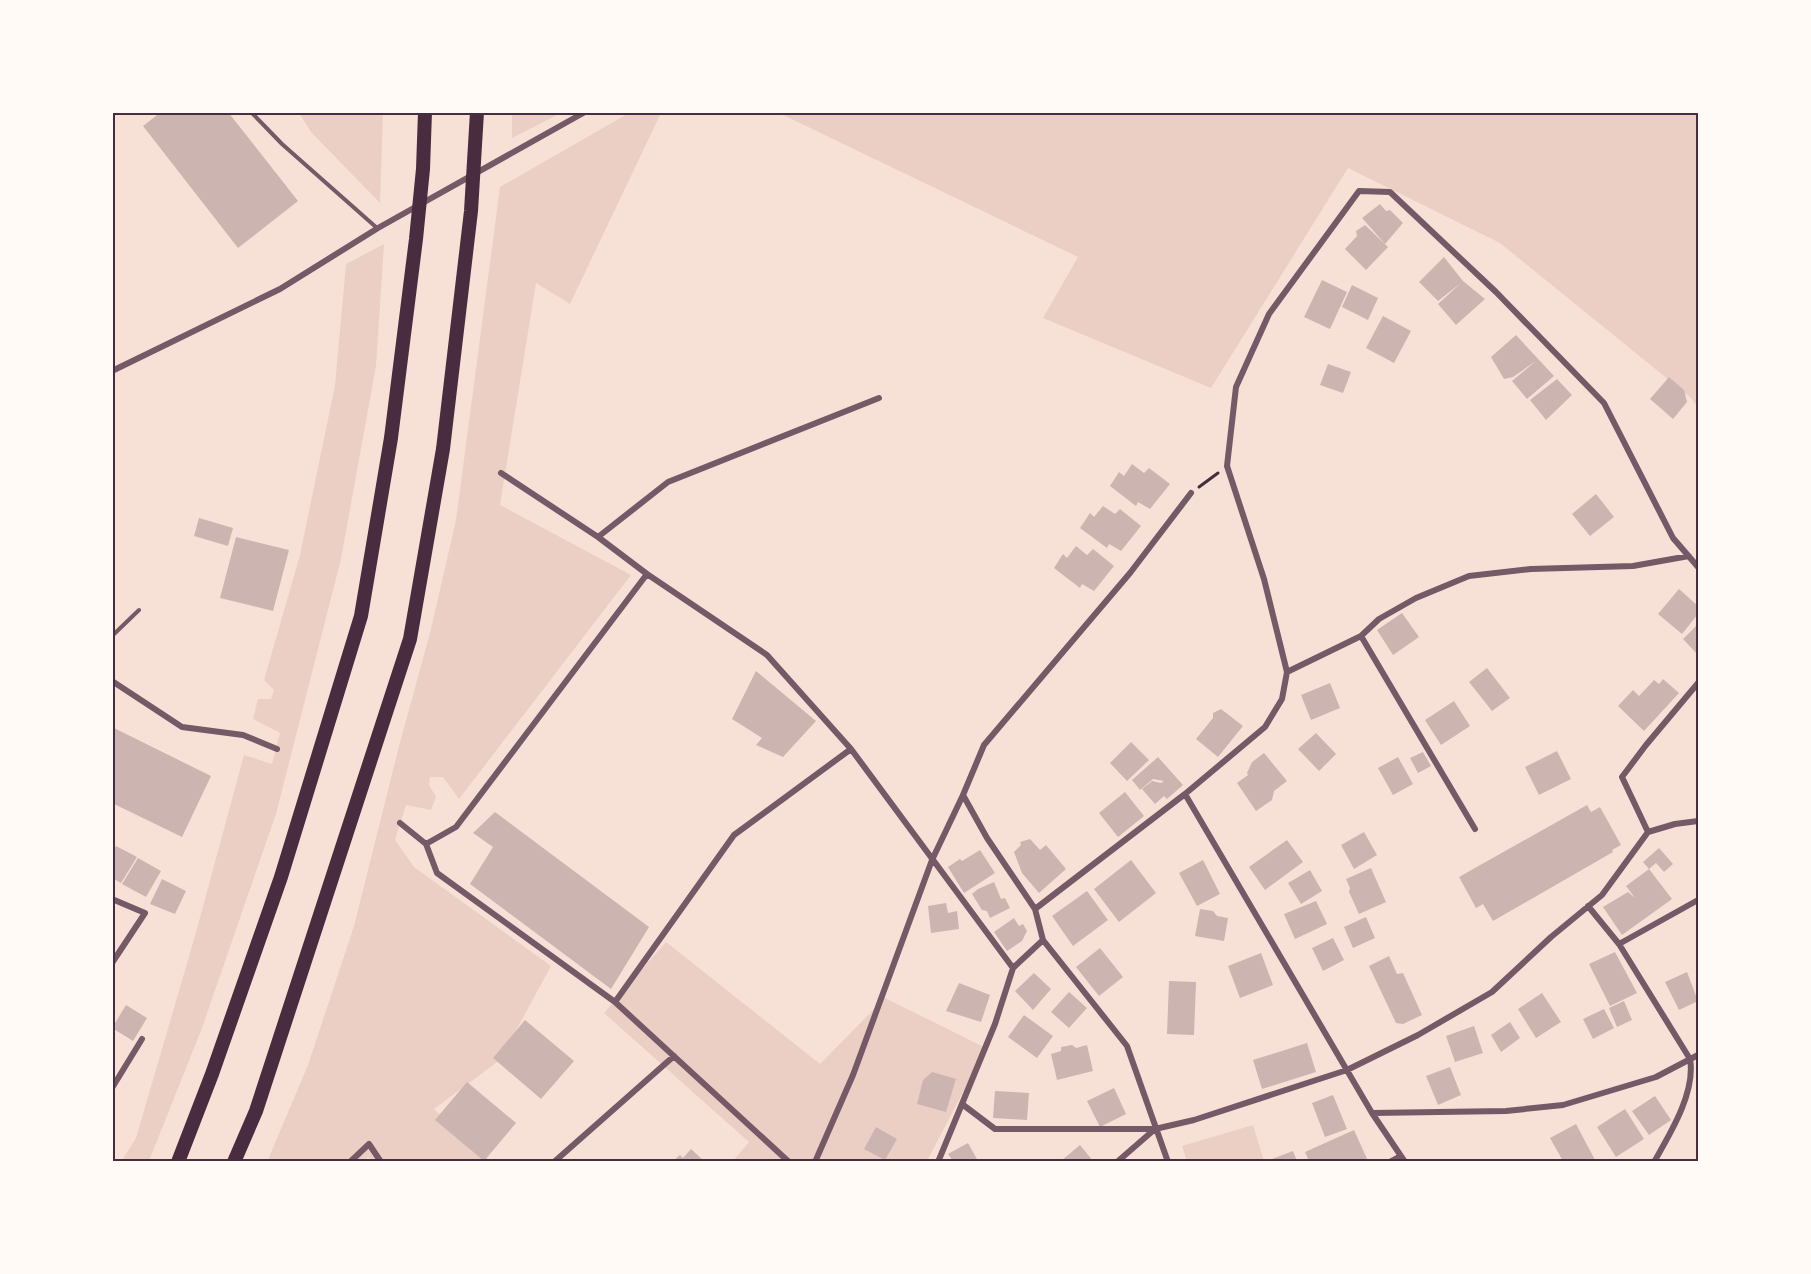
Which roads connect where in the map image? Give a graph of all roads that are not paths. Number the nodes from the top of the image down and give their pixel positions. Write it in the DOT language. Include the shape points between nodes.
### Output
graph roads {
  1 [pos="251,112"];
  2 [pos="425,112"];
  3 [pos="477,112"];
  4 [pos="585,112"];
  5 [pos="378,228"];
  6 [pos="112,371"];
  7 [pos="879,398"];
  8 [pos="501,473"];
  9 [pos="1191,493"];
  10 [pos="597,537"];
  11 [pos="1689,556"];
  12 [pos="1698,567"];
  13 [pos="647,574"];
  14 [pos="139,610"];
  15 [pos="112,636"];
  16 [pos="1361,636"];
  17 [pos="1287,672"];
  18 [pos="112,681"];
  19 [pos="1698,682"];
  20 [pos="277,749"];
  21 [pos="851,749"];
  22 [pos="1185,794"];
  23 [pos="963,795"];
  24 [pos="1698,821"];
  25 [pos="400,823"];
  26 [pos="1475,829"];
  27 [pos="1648,832"];
  28 [pos="426,844"];
  29 [pos="932,860"];
  30 [pos="112,899"];
  31 [pos="1698,900"];
  32 [pos="1588,906"];
  33 [pos="1035,909"];
  34 [pos="1043,940"];
  35 [pos="1619,944"];
  36 [pos="112,963"];
  37 [pos="1013,968"];
  38 [pos="615,1002"];
  39 [pos="142,1039"];
  40 [pos="1698,1055"];
  41 [pos="674,1056"];
  42 [pos="1689,1059"];
  43 [pos="1347,1070"];
  44 [pos="112,1088"];
  45 [pos="962,1104"];
  46 [pos="1372,1113"];
  47 [pos="1155,1129"];
  48 [pos="1403,1159"];
  49 [pos="178,1161"];
  50 [pos="234,1161"];
  51 [pos="350,1161"];
  52 [pos="381,1161"];
  53 [pos="554,1161"];
  54 [pos="789,1161"];
  55 [pos="815,1161"];
  56 [pos="938,1161"];
  57 [pos="1117,1161"];
  58 [pos="1168,1161"];
  59 [pos="1390,1161"];
  60 [pos="1654,1161"];
  1 -- 5 [label="lane"];
  2 -- 49 [label="highway" via="416,239 391,438 361,616 281,877"];
  3 -- 50 [label="highway" via="471,211 443,449 410,639 256,1111"];
  4 -- 5 [label="street"];
  5 -- 6 [label="street" via="280,290"];
  7 -- 10 [label="street" via="668,482"];
  8 -- 10 [label="street"];
  9 -- 23 [label="street" via="1130,573 984,745"];
  10 -- 13 [label="street"];
  11 -- 12 [label="street"];
  11 -- 16 [label="street" via="1633,566 1531,569 1469,576 1416,598 1379,619"];
  11 -- 17 [label="street" via="1673,538 1604,403 1496,292 1390,192 1359,191 1269,314 1236,387 1227,466 1264,579"];
  13 -- 21 [label="street" via="767,655"];
  13 -- 28 [label="street" via="456,827"];
  14 -- 15 [label="lane"];
  16 -- 17 [label="street"];
  16 -- 26 [label="street"];
  17 -- 22 [label="street" via="1282,699 1265,727"];
  18 -- 20 [label="street" via="182,727 243,735"];
  19 -- 27 [label="street" via="1622,777"];
  21 -- 29 [label="street"];
  21 -- 38 [label="street" via="734,835"];
  22 -- 33 [label="street"];
  22 -- 43 [label="street"];
  23 -- 29 [label="street"];
  23 -- 33 [label="street"];
  24 -- 27 [label="street"];
  25 -- 28 [label="street"];
  27 -- 32 [label="street" via="1602,895"];
  28 -- 38 [label="street" via="437,873"];
  29 -- 37 [label="street"];
  29 -- 55 [label="street" via="852,1075"];
  30 -- 36 [label="street" via="145,913"];
  31 -- 35 [label="street"];
  32 -- 35 [label="street"];
  32 -- 43 [label="street" via="1492,992"];
  33 -- 34 [label="street"];
  34 -- 37 [label="street"];
  34 -- 47 [label="street" via="1127,1046"];
  35 -- 42 [label="street"];
  37 -- 45 [label="street"];
  38 -- 41 [label="street"];
  39 -- 44 [label="street"];
  40 -- 42 [label="street"];
  41 -- 53 [label="street"];
  41 -- 54 [label="street"];
  42 -- 46 [label="street" via="1656,1077 1563,1105 1506,1111"];
  42 -- 60 [label="street" via="1689,1080 1682,1106"];
  43 -- 46 [label="street"];
  43 -- 47 [label="street"];
  45 -- 47 [label="street" via="995,1129"];
  45 -- 56 [label="street"];
  46 -- 48 [label="street"];
  47 -- 57 [label="street"];
  47 -- 58 [label="street"];
  48 -- 59 [label="street"];
  51 -- 52 [label="street" via="369,1144"];
}
